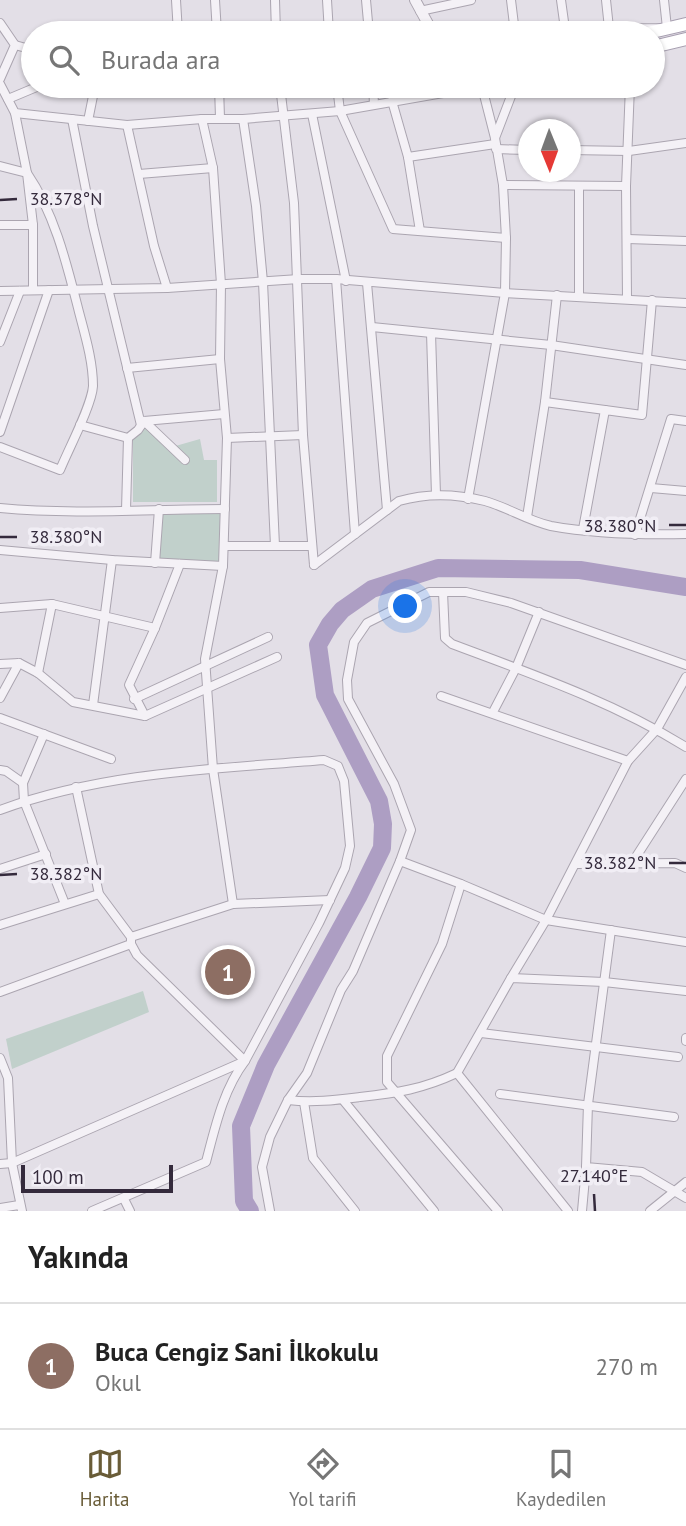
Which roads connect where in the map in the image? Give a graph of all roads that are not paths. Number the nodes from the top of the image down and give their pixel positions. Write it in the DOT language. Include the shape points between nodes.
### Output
graph roads {
  1 [pos="176,0"];
  2 [pos="215,0"];
  3 [pos="275,0"];
  4 [pos="327,0"];
  5 [pos="366,0"];
  6 [pos="415,0"];
  7 [pos="471,0"];
  8 [pos="511,0"];
  9 [pos="561,0"];
  10 [pos="606,0"];
  11 [pos="664,0"];
  12 [pos="420,11"];
  13 [pos="177,21"];
  14 [pos="216,21"];
  15 [pos="276,21"];
  16 [pos="328,21"];
  17 [pos="368,21"];
  18 [pos="426,21"];
  19 [pos="514,21"];
  20 [pos="564,21"];
  21 [pos="608,21"];
  22 [pos="0,23"];
  23 [pos="686,24"];
  24 [pos="667,28"];
  25 [pos="686,40"];
  26 [pos="665,44"];
  27 [pos="15,45"];
  28 [pos="21,47"];
  29 [pos="0,82"];
  30 [pos="21,94"];
  31 [pos="93,98"];
  32 [pos="219,98"];
  33 [pos="281,98"];
  34 [pos="338,98"];
  35 [pos="374,98"];
  36 [pos="410,98"];
  37 [pos="485,98"];
  38 [pos="511,98"];
  39 [pos="630,98"];
  40 [pos="8,99"];
  41 [pos="392,101"];
  42 [pos="374,104"];
  43 [pos="340,111"];
  44 [pos="15,113"];
  45 [pos="312,114"];
  46 [pos="282,116"];
  47 [pos="220,118"];
  48 [pos="202,119"];
  49 [pos="243,119"];
  50 [pos="72,120"];
  51 [pos="88,121"];
  52 [pos="127,125"];
  53 [pos="686,142"];
  54 [pos="495,143"];
  55 [pos="518,147"];
  56 [pos="581,150"];
  57 [pos="629,151"];
  58 [pos="408,157"];
  59 [pos="0,166"];
  60 [pos="213,168"];
  61 [pos="27,173"];
  62 [pos="139,174"];
  63 [pos="503,185"];
  64 [pos="579,186"];
  65 [pos="626,186"];
  66 [pos="0,225"];
  67 [pos="33,225"];
  68 [pos="420,230"];
  69 [pos="506,238"];
  70 [pos="628,239"];
  71 [pos="686,241"];
  72 [pos="299,279"];
  73 [pos="336,279"];
  74 [pos="346,281"];
  75 [pos="262,282"];
  76 [pos="221,284"];
  77 [pos="367,284"];
  78 [pos="167,288"];
  79 [pos="73,289"];
  80 [pos="108,289"];
  81 [pos="33,290"];
  82 [pos="49,290"];
  83 [pos="0,291"];
  84 [pos="20,291"];
  85 [pos="505,293"];
  86 [pos="557,295"];
  87 [pos="579,296"];
  88 [pos="627,299"];
  89 [pos="652,300"];
  90 [pos="686,303"];
  91 [pos="372,327"];
  92 [pos="431,333"];
  93 [pos="497,339"];
  94 [pos="0,342"];
  95 [pos="551,345"];
  96 [pos="220,359"];
  97 [pos="648,361"];
  98 [pos="686,365"];
  99 [pos="127,368"];
  100 [pos="545,402"];
  101 [pos="605,410"];
  102 [pos="225,414"];
  103 [pos="686,421"];
  104 [pos="143,423"];
  105 [pos="80,425"];
  106 [pos="0,432"];
  107 [pos="303,435"];
  108 [pos="271,436"];
  109 [pos="128,438"];
  110 [pos="227,438"];
  111 [pos="0,447"];
  112 [pos="185,460"];
  113 [pos="651,488"];
  114 [pos="686,491"];
  115 [pos="436,495"];
  116 [pos="468,499"];
  117 [pos="0,508"];
  118 [pos="159,509"];
  119 [pos="225,509"];
  120 [pos="127,510"];
  121 [pos="387,510"];
  122 [pos="527,517"];
  123 [pos="583,529"];
  124 [pos="355,534"];
  125 [pos="686,534"];
  126 [pos="635,535"];
  127 [pos="224,546"];
  128 [pos="275,546"];
  129 [pos="313,546"];
  130 [pos="0,550"];
  131 [pos="112,560"];
  132 [pos="155,563"];
  133 [pos="180,564"];
  134 [pos="223,566"];
  135 [pos="443,592"];
  136 [pos="52,604"];
  137 [pos="0,608"];
  138 [pos="539,612"];
  139 [pos="105,615"];
  140 [pos="155,628"];
  141 [pos="268,636"];
  142 [pos="277,657"];
  143 [pos="19,663"];
  144 [pos="0,664"];
  145 [pos="206,664"];
  146 [pos="686,665"];
  147 [pos="516,668"];
  148 [pos="38,673"];
  149 [pos="686,677"];
  150 [pos="209,690"];
  151 [pos="441,696"];
  152 [pos="0,698"];
  153 [pos="134,699"];
  154 [pos="93,705"];
  155 [pos="493,712"];
  156 [pos="145,716"];
  157 [pos="0,718"];
  158 [pos="657,729"];
  159 [pos="44,734"];
  160 [pos="686,747"];
  161 [pos="111,759"];
  162 [pos="628,761"];
  163 [pos="213,769"];
  164 [pos="0,770"];
  165 [pos="686,779"];
  166 [pos="23,783"];
  167 [pos="76,787"];
  168 [pos="24,801"];
  169 [pos="0,810"];
  170 [pos="46,854"];
  171 [pos="400,861"];
  172 [pos="632,863"];
  173 [pos="576,864"];
  174 [pos="686,868"];
  175 [pos="0,869"];
  176 [pos="461,884"];
  177 [pos="99,894"];
  178 [pos="330,900"];
  179 [pos="65,904"];
  180 [pos="233,904"];
  181 [pos="546,920"];
  182 [pos="0,925"];
  183 [pos="611,930"];
  184 [pos="131,941"];
  185 [pos="686,942"];
  186 [pos="511,978"];
  187 [pos="604,982"];
  188 [pos="686,991"];
  189 [pos="0,992"];
  190 [pos="481,1033"];
  191 [pos="597,1049"];
  192 [pos="678,1057"];
  193 [pos="0,1058"];
  194 [pos="245,1061"];
  195 [pos="457,1073"];
  196 [pos="10,1094"];
  197 [pos="396,1094"];
  198 [pos="500,1094"];
  199 [pos="0,1095"];
  200 [pos="288,1100"];
  201 [pos="343,1100"];
  202 [pos="304,1102"];
  203 [pos="588,1104"];
  204 [pos="674,1117"];
  205 [pos="12,1163"];
  206 [pos="0,1164"];
  207 [pos="586,1167"];
  208 [pos="686,1182"];
  209 [pos="676,1190"];
  210 [pos="686,1198"];
  211 [pos="124,1199"];
  212 [pos="0,1208"];
  213 [pos="20,1208"];
  214 [pos="92,1211"];
  215 [pos="130,1211"];
  216 [pos="270,1211"];
  217 [pos="355,1211"];
  218 [pos="434,1211"];
  219 [pos="498,1211"];
  220 [pos="568,1211"];
  221 [pos="582,1211"];
  222 [pos="650,1211"];
  1 -- 13 [label="street"];
  2 -- 14 [label="street"];
  3 -- 15 [label="street"];
  4 -- 16 [label="street"];
  5 -- 17 [label="street"];
  6 -- 12 [label="street"];
  7 -- 12 [label="street"];
  8 -- 19 [label="street"];
  9 -- 20 [label="street"];
  10 -- 21 [label="street"];
  11 -- 24 [label="street"];
  12 -- 18 [label="street"];
  22 -- 27 [label="street"];
  23 -- 24 [label="main road"];
  25 -- 26 [label="main road"];
  27 -- 28 [label="street"];
  27 -- 29 [label="street"];
  29 -- 40 [label="street"];
  30 -- 40 [label="street"];
  31 -- 51 [label="street"];
  32 -- 47 [label="street"];
  33 -- 46 [label="street"];
  34 -- 43 [label="street"];
  35 -- 42 [label="street"];
  36 -- 41 [label="street"];
  37 -- 54 [label="street"];
  38 -- 54 [label="street"];
  39 -- 57 [label="street"];
  40 -- 44 [label="street"];
  41 -- 42 [label="street"];
  41 -- 58 [label="street"];
  42 -- 43 [label="street"];
  43 -- 45 [label="street"];
  43 -- 68 [label="street" via="393,229"];
  44 -- 50 [label="street"];
  44 -- 61 [label="street"];
  45 -- 46 [label="street"];
  45 -- 74 [label="street"];
  46 -- 49 [label="street"];
  46 -- 72 [label="street"];
  47 -- 48 [label="street"];
  47 -- 49 [label="street"];
  48 -- 52 [label="street"];
  48 -- 60 [label="street"];
  49 -- 75 [label="street"];
  50 -- 51 [label="street"];
  50 -- 80 [label="street"];
  51 -- 52 [label="street"];
  52 -- 62 [label="street"];
  53 -- 57 [label="street"];
  54 -- 55 [label="street"];
  54 -- 58 [label="street"];
  54 -- 63 [label="street"];
  56 -- 57 [label="street"];
  57 -- 65 [label="street"];
  58 -- 68 [label="street"];
  59 -- 61 [label="street"];
  60 -- 62 [label="street"];
  60 -- 76 [label="street"];
  61 -- 67 [label="street"];
  61 -- 79 [label="street" via="40,192"];
  62 -- 78 [label="street"];
  63 -- 64 [label="street"];
  63 -- 69 [label="street"];
  64 -- 65 [label="street"];
  64 -- 87 [label="street"];
  65 -- 70 [label="street"];
  66 -- 67 [label="street"];
  67 -- 81 [label="street"];
  68 -- 69 [label="street"];
  69 -- 85 [label="street"];
  70 -- 71 [label="street"];
  70 -- 88 [label="street"];
  72 -- 73 [label="street"];
  72 -- 75 [label="street"];
  72 -- 107 [label="street"];
  73 -- 74 [label="street"];
  73 -- 124 [label="street"];
  74 -- 77 [label="street"];
  75 -- 76 [label="street"];
  75 -- 108 [label="street"];
  76 -- 78 [label="street"];
  76 -- 96 [label="street"];
  77 -- 85 [label="street"];
  77 -- 91 [label="street"];
  78 -- 80 [label="street"];
  79 -- 80 [label="street"];
  79 -- 82 [label="street"];
  79 -- 105 [label="street" via="88,344 93,387"];
  80 -- 99 [label="street"];
  81 -- 82 [label="street"];
  81 -- 84 [label="street"];
  82 -- 106 [label="street"];
  83 -- 84 [label="street"];
  84 -- 94 [label="street"];
  85 -- 86 [label="street"];
  85 -- 93 [label="street"];
  86 -- 87 [label="street"];
  86 -- 95 [label="street"];
  87 -- 88 [label="street"];
  88 -- 89 [label="street"];
  89 -- 90 [label="street"];
  89 -- 97 [label="street"];
  91 -- 92 [label="street"];
  91 -- 121 [label="street"];
  92 -- 93 [label="street"];
  92 -- 115 [label="street"];
  93 -- 95 [label="street"];
  93 -- 116 [label="street"];
  95 -- 97 [label="street"];
  95 -- 100 [label="street"];
  96 -- 99 [label="street"];
  96 -- 102 [label="street"];
  97 -- 98 [label="street"];
  97 -- 101 [label="street" via="642,415"];
  99 -- 104 [label="street"];
  100 -- 101 [label="street"];
  100 -- 122 [label="street"];
  101 -- 123 [label="street"];
  102 -- 104 [label="street"];
  102 -- 110 [label="street"];
  103 -- 113 [label="street" via="671,419"];
  104 -- 109 [label="street"];
  104 -- 112 [label="street"];
  105 -- 109 [label="street"];
  105 -- 111 [label="street" via="60,470"];
  107 -- 108 [label="street"];
  107 -- 129 [label="street"];
  108 -- 110 [label="street"];
  108 -- 128 [label="street"];
  109 -- 120 [label="street"];
  110 -- 119 [label="street"];
  113 -- 114 [label="street"];
  113 -- 126 [label="street"];
  115 -- 116 [label="street"];
  115 -- 121 [label="street" via="414,496"];
  116 -- 122 [label="street"];
  117 -- 120 [label="street" via="51,513"];
  118 -- 119 [label="street"];
  118 -- 120 [label="street"];
  118 -- 132 [label="street"];
  119 -- 127 [label="street"];
  121 -- 124 [label="street"];
  122 -- 123 [label="street" via="549,526"];
  123 -- 126 [label="street"];
  124 -- 129 [label="street" via="314,565"];
  125 -- 126 [label="street"];
  127 -- 128 [label="street"];
  127 -- 134 [label="street"];
  128 -- 129 [label="street"];
  130 -- 131 [label="street"];
  131 -- 132 [label="street"];
  131 -- 139 [label="street"];
  132 -- 133 [label="street"];
  133 -- 134 [label="street"];
  133 -- 140 [label="street"];
  134 -- 145 [label="street"];
  135 -- 138 [label="street" via="466,592"];
  135 -- 147 [label="street" via="445,638"];
  135 -- 171 [label="street" via="429,592 367,623 354,642 347,680 348,699 394,784 411,830"];
  136 -- 137 [label="street"];
  136 -- 139 [label="street"];
  136 -- 148 [label="street"];
  138 -- 146 [label="street"];
  138 -- 147 [label="street"];
  139 -- 140 [label="street"];
  139 -- 154 [label="street"];
  140 -- 153 [label="street" via="129,685"];
  141 -- 145 [label="street"];
  142 -- 150 [label="street"];
  143 -- 144 [label="street"];
  143 -- 148 [label="street"];
  143 -- 152 [label="street"];
  145 -- 150 [label="street"];
  145 -- 153 [label="street"];
  147 -- 155 [label="street"];
  147 -- 158 [label="street"];
  148 -- 154 [label="street" via="73,702"];
  149 -- 158 [label="street"];
  150 -- 156 [label="street"];
  150 -- 163 [label="street"];
  151 -- 155 [label="street"];
  153 -- 156 [label="street"];
  154 -- 156 [label="street"];
  155 -- 162 [label="street"];
  157 -- 159 [label="street"];
  158 -- 160 [label="street"];
  158 -- 162 [label="street"];
  159 -- 161 [label="street"];
  159 -- 166 [label="street"];
  162 -- 173 [label="street"];
  163 -- 167 [label="street"];
  163 -- 178 [label="street" via="324,760 338,766 344,781 350,846"];
  163 -- 180 [label="street"];
  164 -- 166 [label="street"];
  165 -- 172 [label="street"];
  166 -- 168 [label="street"];
  167 -- 168 [label="street"];
  167 -- 177 [label="street"];
  168 -- 169 [label="street"];
  168 -- 170 [label="street"];
  170 -- 175 [label="street"];
  170 -- 179 [label="street"];
  171 -- 176 [label="street"];
  171 -- 200 [label="street" via="307,1073"];
  172 -- 173 [label="street"];
  172 -- 174 [label="street" via="675,863"];
  173 -- 181 [label="street"];
  176 -- 181 [label="street"];
  176 -- 197 [label="street" via="442,944 387,1056 387,1082"];
  177 -- 179 [label="street"];
  177 -- 184 [label="street"];
  178 -- 180 [label="street"];
  178 -- 194 [label="street"];
  179 -- 182 [label="street"];
  180 -- 184 [label="street"];
  181 -- 183 [label="street"];
  181 -- 186 [label="street"];
  183 -- 185 [label="street"];
  183 -- 187 [label="street"];
  184 -- 189 [label="street"];
  184 -- 194 [label="street" via="137,955"];
  186 -- 187 [label="street"];
  186 -- 190 [label="street"];
  187 -- 188 [label="street"];
  187 -- 191 [label="street"];
  190 -- 191 [label="street"];
  190 -- 195 [label="street"];
  191 -- 192 [label="street"];
  191 -- 203 [label="street"];
  193 -- 196 [label="street"];
  194 -- 205 [label="street"];
  194 -- 211 [label="street" via="234,1075 206,1162"];
  195 -- 197 [label="street" via="430,1086"];
  195 -- 220 [label="street"];
  196 -- 199 [label="street"];
  196 -- 205 [label="street"];
  197 -- 201 [label="street"];
  197 -- 219 [label="street"];
  198 -- 203 [label="street"];
  200 -- 202 [label="street"];
  200 -- 216 [label="street" via="262,1167"];
  201 -- 202 [label="street"];
  201 -- 218 [label="street"];
  202 -- 217 [label="street" via="313,1158"];
  203 -- 204 [label="street"];
  203 -- 207 [label="street"];
  205 -- 206 [label="street"];
  205 -- 213 [label="street"];
  207 -- 209 [label="street" via="642,1172"];
  207 -- 221 [label="street"];
  208 -- 209 [label="street"];
  209 -- 210 [label="street"];
  209 -- 222 [label="street"];
  211 -- 214 [label="street"];
  211 -- 215 [label="street"];
  212 -- 213 [label="street"];
}
